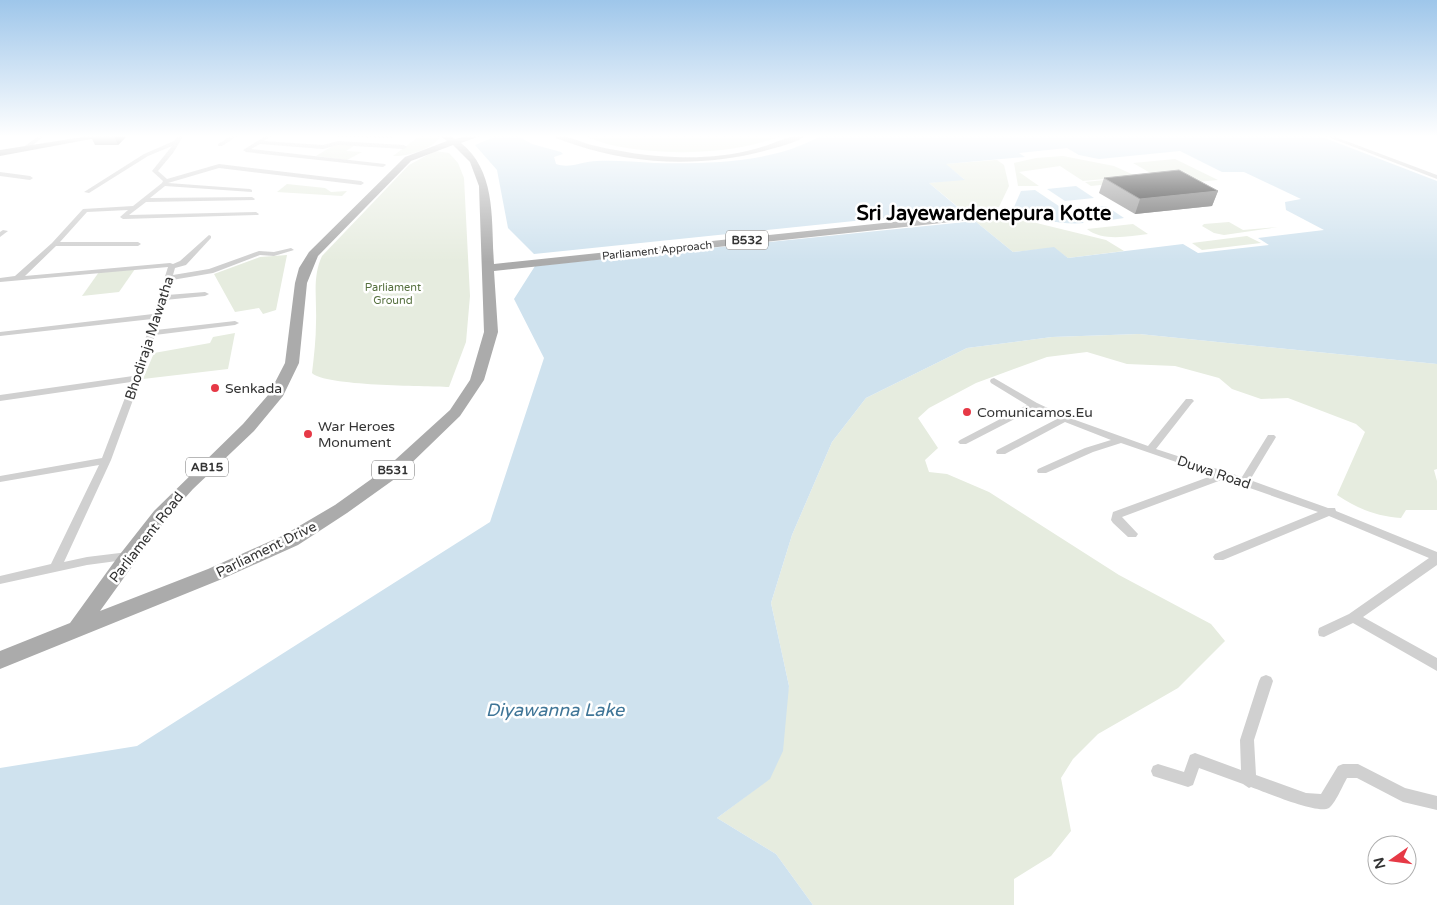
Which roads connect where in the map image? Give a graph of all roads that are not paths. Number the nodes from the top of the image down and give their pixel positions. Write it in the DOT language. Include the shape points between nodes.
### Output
graph roads {
  1 [pos="24,177"];
  2 [pos="111,177"];
  3 [pos="161,177"];
  4 [pos="181,177"];
  5 [pos="313,177"];
  6 [pos="388,177"];
  7 [pos="482,177"];
  8 [pos="30,178"];
  9 [pos="165,182"];
  10 [pos="361,183"];
  11 [pos="250,191"];
  12 [pos="87,192"];
  13 [pos="252,199"];
  14 [pos="143,200"];
  15 [pos="133,208"];
  16 [pos="1005,212"];
  17 [pos="256,214"];
  18 [pos="209,237"];
  19 [pos="54,244"];
  20 [pos="138,244"];
  21 [pos="291,250"];
  22 [pos="487,266"];
  23 [pos="172,267"];
  24 [pos="18,278"];
  25 [pos="168,278"];
  26 [pos="0,280"];
  27 [pos="205,294"];
  28 [pos="164,298"];
  29 [pos="157,316"];
  30 [pos="234,323"];
  31 [pos="151,332"];
  32 [pos="0,334"];
  33 [pos="137,378"];
  34 [pos="994,380"];
  35 [pos="0,398"];
  36 [pos="1189,401"];
  37 [pos="1034,405"];
  38 [pos="1064,419"];
  39 [pos="1271,437"];
  40 [pos="1121,440"];
  41 [pos="963,442"];
  42 [pos="1150,450"];
  43 [pos="1001,452"];
  44 [pos="106,460"];
  45 [pos="1042,471"];
  46 [pos="1224,475"];
  47 [pos="0,479"];
  48 [pos="1244,482"];
  49 [pos="1330,511"];
  50 [pos="1132,534"];
  51 [pos="128,556"];
  52 [pos="1219,558"];
  53 [pos="1437,558"];
  54 [pos="56,567"];
  55 [pos="0,580"];
  56 [pos="1353,617"];
  57 [pos="78,628"];
  58 [pos="1324,632"];
  59 [pos="0,660"];
  60 [pos="1437,665"];
  61 [pos="1266,681"];
  62 [pos="1158,772"];
  63 [pos="1249,781"];
  64 [pos="1437,803"];
  1 -- 8 [label="street"];
  2 -- 12 [label="street"];
  3 -- 9 [label="street"];
  4 -- 9 [label="street"];
  5 -- 10 [label="street"];
  6 -- 51 [label="main road, Parliament Road / AB15" via="313,254 302,272 294,358 287,378 268,408 172,500"];
  7 -- 22 [label="main road, Parliament Drive / B531"];
  9 -- 11 [label="street"];
  9 -- 14 [label="street"];
  13 -- 14 [label="street"];
  14 -- 15 [label="street"];
  15 -- 17 [label="street" via="124,217"];
  15 -- 19 [label="street" via="85,210"];
  16 -- 22 [label="main road, Parliament Approach / B532"];
  18 -- 23 [label="street" via="183,263"];
  19 -- 20 [label="street"];
  19 -- 24 [label="street"];
  21 -- 25 [label="street" via="260,253 210,271"];
  22 -- 57 [label="main road, Parliament Drive / B531" via="491,332 477,380 455,413 390,474 341,510 290,540 215,574"];
  23 -- 24 [label="street, Bhodiraja Mawatha"];
  23 -- 25 [label="street, Bhodiraja Mawatha"];
  24 -- 26 [label="street, Bhodiraja Mawatha"];
  25 -- 28 [label="street, Bhodiraja Mawatha"];
  27 -- 28 [label="street"];
  28 -- 29 [label="street, Bhodiraja Mawatha"];
  29 -- 31 [label="street, Bhodiraja Mawatha"];
  29 -- 32 [label="street"];
  30 -- 31 [label="street"];
  31 -- 33 [label="street, Bhodiraja Mawatha"];
  33 -- 35 [label="street"];
  33 -- 44 [label="street, Bhodiraja Mawatha"];
  34 -- 37 [label="street, Duwa Road"];
  36 -- 42 [label="street"];
  37 -- 38 [label="street, Duwa Road"];
  37 -- 41 [label="street"];
  38 -- 40 [label="street, Duwa Road"];
  38 -- 43 [label="street"];
  39 -- 48 [label="street"];
  40 -- 42 [label="street, Duwa Road"];
  40 -- 45 [label="street"];
  42 -- 46 [label="street, Duwa Road"];
  44 -- 47 [label="street"];
  44 -- 54 [label="street, Bhodiraja Mawatha"];
  46 -- 48 [label="street, Duwa Road"];
  46 -- 50 [label="street" via="1117,515 1117,520"];
  48 -- 49 [label="street, Duwa Road"];
  49 -- 52 [label="street"];
  49 -- 53 [label="street, Duwa Road"];
  51 -- 54 [label="street"];
  51 -- 57 [label="main road, Parliament Road / AB15"];
  53 -- 56 [label="street, Duwa Road"];
  54 -- 55 [label="street"];
  56 -- 58 [label="street, Duwa Road"];
  56 -- 60 [label="street"];
  57 -- 59 [label="main road"];
  61 -- 63 [label="street" via="1247,740"];
  62 -- 63 [label="street" via="1188,780 1195,760"];
  63 -- 64 [label="street" via="1306,800 1325,802 1343,771 1358,770 1403,795"];
}
